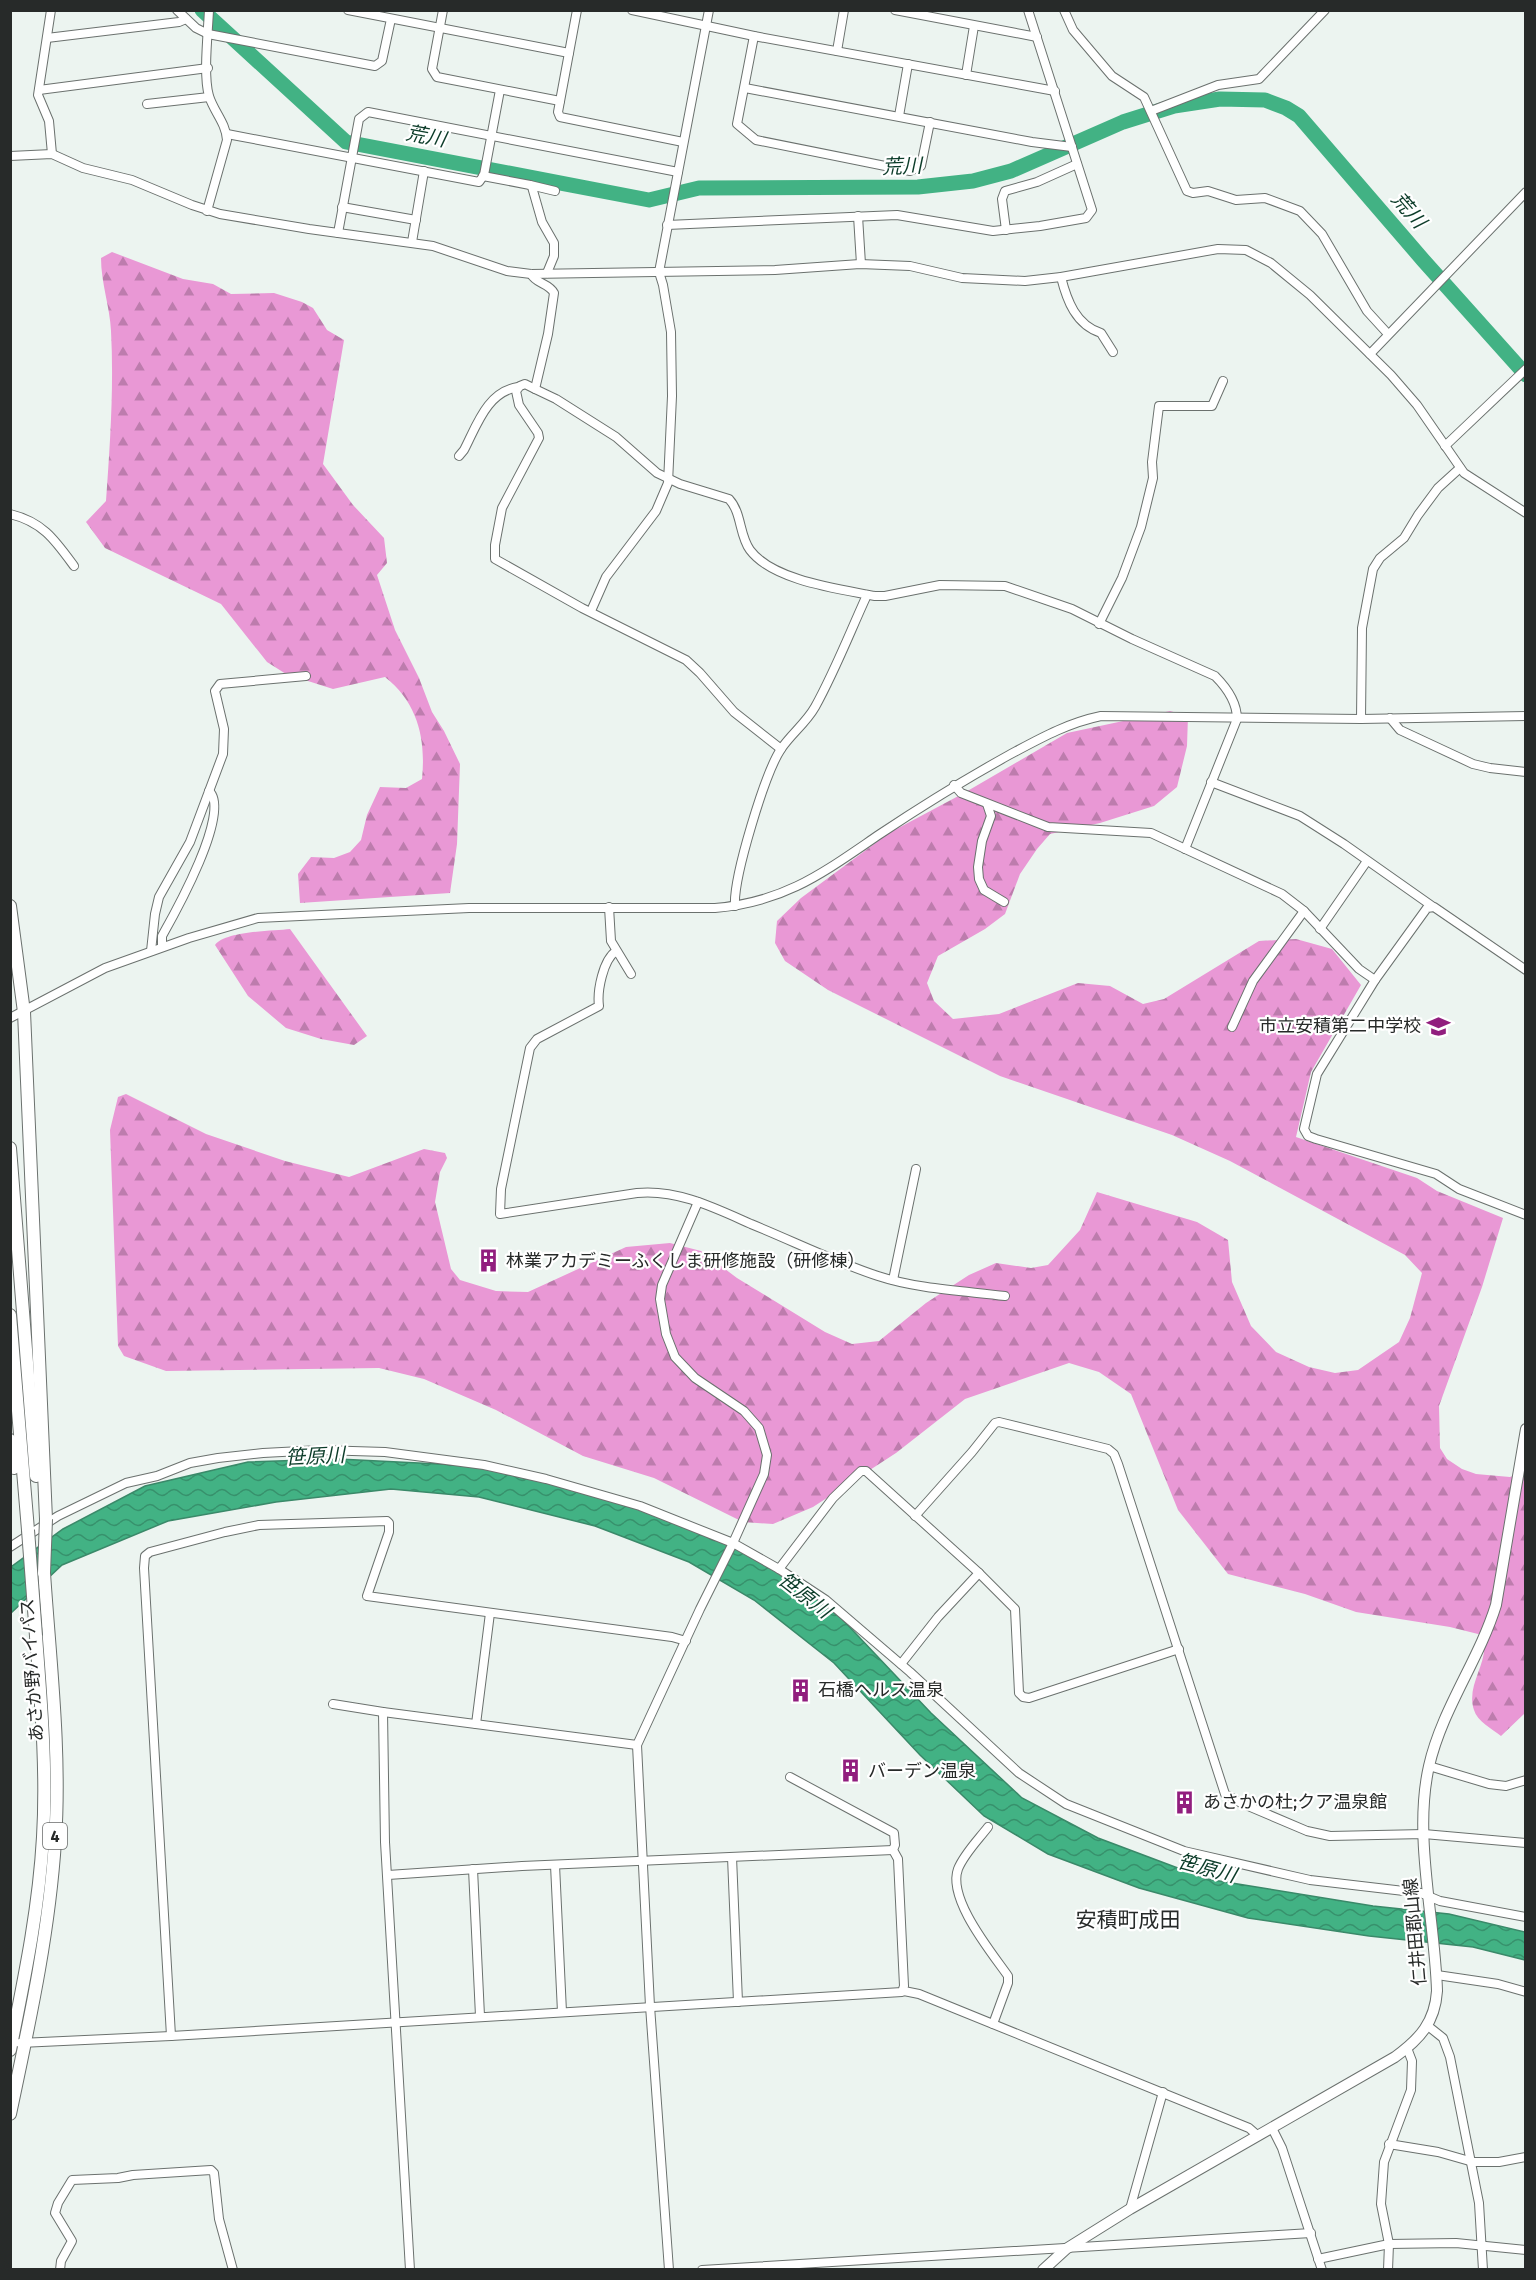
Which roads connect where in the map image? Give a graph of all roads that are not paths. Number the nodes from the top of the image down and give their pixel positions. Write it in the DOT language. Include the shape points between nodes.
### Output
graph roads {
  1 [pos="51,10"];
  2 [pos="177,10"];
  3 [pos="209,10"];
  4 [pos="348,10"];
  5 [pos="443,10"];
  6 [pos="577,10"];
  7 [pos="632,10"];
  8 [pos="709,10"];
  9 [pos="844,10"];
  10 [pos="895,10"];
  11 [pos="1028,10"];
  12 [pos="1064,10"];
  13 [pos="1325,10"];
  14 [pos="651,12"];
  15 [pos="186,19"];
  16 [pos="391,19"];
  17 [pos="706,25"];
  18 [pos="974,26"];
  19 [pos="440,27"];
  20 [pos="208,34"];
  21 [pos="754,36"];
  22 [pos="1037,37"];
  23 [pos="47,38"];
  24 [pos="837,51"];
  25 [pos="568,52"];
  26 [pos="908,64"];
  27 [pos="208,68"];
  28 [pos="966,75"];
  29 [pos="745,88"];
  30 [pos="39,90"];
  31 [pos="500,90"];
  32 [pos="1054,91"];
  33 [pos="209,97"];
  34 [pos="560,101"];
  35 [pos="147,104"];
  36 [pos="1151,111"];
  37 [pos="899,116"];
  38 [pos="930,122"];
  39 [pos="227,134"];
  40 [pos="492,136"];
  41 [pos="683,142"];
  42 [pos="1072,147"];
  43 [pos="52,154"];
  44 [pos="10,156"];
  45 [pos="351,158"];
  46 [pos="1077,164"];
  47 [pos="424,171"];
  48 [pos="678,172"];
  49 [pos="483,176"];
  50 [pos="530,185"];
  51 [pos="555,191"];
  52 [pos="1526,192"];
  53 [pos="342,207"];
  54 [pos="207,211"];
  55 [pos="858,216"];
  56 [pos="416,220"];
  57 [pos="667,225"];
  58 [pos="1006,230"];
  59 [pos="338,233"];
  60 [pos="412,242"];
  61 [pos="861,264"];
  62 [pos="659,272"];
  63 [pos="547,273"];
  64 [pos="531,274"];
  65 [pos="1061,277"];
  66 [pos="1388,334"];
  67 [pos="1113,352"];
  68 [pos="1370,354"];
  69 [pos="1526,369"];
  70 [pos="1223,381"];
  71 [pos="518,387"];
  72 [pos="535,389"];
  73 [pos="1445,446"];
  74 [pos="459,456"];
  75 [pos="1460,468"];
  76 [pos="669,479"];
  77 [pos="1526,513"];
  78 [pos="10,514"];
  79 [pos="74,566"];
  80 [pos="867,595"];
  81 [pos="591,611"];
  82 [pos="1099,624"];
  83 [pos="306,676"];
  84 [pos="1526,716"];
  85 [pos="1390,718"];
  86 [pos="1237,719"];
  87 [pos="1361,719"];
  88 [pos="782,748"];
  89 [pos="1526,772"];
  90 [pos="1210,782"];
  91 [pos="954,785"];
  92 [pos="209,791"];
  93 [pos="987,804"];
  94 [pos="1185,849"];
  95 [pos="1367,861"];
  96 [pos="1004,902"];
  97 [pos="10,906"];
  98 [pos="735,906"];
  99 [pos="1432,906"];
  100 [pos="609,907"];
  101 [pos="1304,911"];
  102 [pos="1320,929"];
  103 [pos="162,947"];
  104 [pos="151,951"];
  105 [pos="616,951"];
  106 [pos="1526,970"];
  107 [pos="631,975"];
  108 [pos="1375,980"];
  109 [pos="24,1012"];
  110 [pos="11,1018"];
  111 [pos="1233,1027"];
  112 [pos="10,1148"];
  113 [pos="916,1169"];
  114 [pos="698,1202"];
  115 [pos="1526,1215"];
  116 [pos="893,1280"];
  117 [pos="1005,1296"];
  118 [pos="10,1315"];
  119 [pos="1526,1430"];
  120 [pos="10,1440"];
  121 [pos="915,1516"];
  122 [pos="43,1520"];
  123 [pos="28,1530"];
  124 [pos="732,1545"];
  125 [pos="10,1547"];
  126 [pos="779,1569"];
  127 [pos="979,1573"];
  128 [pos="489,1613"];
  129 [pos="686,1641"];
  130 [pos="1179,1649"];
  131 [pos="901,1664"];
  132 [pos="333,1704"];
  133 [pos="383,1712"];
  134 [pos="476,1724"];
  135 [pos="637,1745"];
  136 [pos="1429,1766"];
  137 [pos="790,1778"];
  138 [pos="1526,1779"];
  139 [pos="988,1827"];
  140 [pos="1424,1834"];
  141 [pos="1526,1843"];
  142 [pos="892,1850"];
  143 [pos="732,1857"];
  144 [pos="642,1862"];
  145 [pos="555,1865"];
  146 [pos="473,1869"];
  147 [pos="388,1875"];
  148 [pos="1429,1899"];
  149 [pos="1526,1917"];
  150 [pos="1437,1971"];
  151 [pos="904,1988"];
  152 [pos="1526,1992"];
  153 [pos="738,2002"];
  154 [pos="650,2006"];
  155 [pos="562,2012"];
  156 [pos="480,2016"];
  157 [pos="395,2022"];
  158 [pos="993,2024"];
  159 [pos="1428,2026"];
  160 [pos="171,2036"];
  161 [pos="14,2045"];
  162 [pos="1407,2049"];
  163 [pos="1163,2092"];
  164 [pos="10,2114"];
  165 [pos="1272,2127"];
  166 [pos="1257,2135"];
  167 [pos="1389,2144"];
  168 [pos="1526,2157"];
  169 [pos="1471,2162"];
  170 [pos="1130,2209"];
  171 [pos="1311,2233"];
  172 [pos="1389,2244"];
  173 [pos="1481,2246"];
  174 [pos="1066,2249"];
  175 [pos="1526,2250"];
  176 [pos="1318,2259"];
  177 [pos="60,2270"];
  178 [pos="233,2270"];
  179 [pos="410,2270"];
  180 [pos="669,2270"];
  181 [pos="702,2270"];
  182 [pos="1043,2270"];
  183 [pos="1322,2270"];
  184 [pos="1388,2270"];
  185 [pos="1483,2270"];
  1 -- 23 [label="street"];
  2 -- 15 [label="street"];
  3 -- 20 [label="street"];
  4 -- 16 [label="street"];
  5 -- 19 [label="street"];
  6 -- 25 [label="street"];
  7 -- 14 [label="street"];
  8 -- 17 [label="street"];
  9 -- 24 [label="street"];
  10 -- 18 [label="street"];
  11 -- 22 [label="street"];
  12 -- 36 [label="street" via="1073,30 1098,61 1114,79 1141,95"];
  13 -- 36 [label="street" via="1259,79 1218,85"];
  14 -- 17 [label="street"];
  15 -- 20 [label="street"];
  15 -- 23 [label="street"];
  16 -- 19 [label="street"];
  16 -- 20 [label="street" via="382,61 375,66"];
  17 -- 21 [label="street"];
  17 -- 41 [label="street"];
  18 -- 22 [label="street"];
  18 -- 28 [label="street"];
  19 -- 25 [label="street"];
  19 -- 31 [label="street" via="432,69 437,77"];
  20 -- 27 [label="street"];
  21 -- 24 [label="street"];
  21 -- 29 [label="street"];
  22 -- 32 [label="street"];
  23 -- 30 [label="street"];
  24 -- 26 [label="street"];
  25 -- 34 [label="street"];
  26 -- 28 [label="street"];
  26 -- 37 [label="street"];
  27 -- 30 [label="street"];
  27 -- 33 [label="street"];
  28 -- 32 [label="street"];
  29 -- 37 [label="street"];
  29 -- 38 [label="street" via="737,124 756,140 910,171 921,166"];
  30 -- 43 [label="street" via="49,122"];
  31 -- 34 [label="street"];
  31 -- 40 [label="street"];
  32 -- 42 [label="street"];
  33 -- 35 [label="street"];
  33 -- 39 [label="street"];
  34 -- 41 [label="street" via="558,114 562,118"];
  36 -- 66 [label="street" via="1187,191 1208,191 1236,200 1265,198 1300,211 1322,234 1367,311"];
  37 -- 38 [label="street"];
  38 -- 42 [label="street"];
  39 -- 45 [label="street"];
  39 -- 54 [label="street"];
  40 -- 45 [label="street" via="370,111 359,118"];
  40 -- 48 [label="street"];
  40 -- 49 [label="street"];
  41 -- 48 [label="street"];
  42 -- 46 [label="street"];
  43 -- 44 [label="street"];
  43 -- 54 [label="street" via="91,170 132,180"];
  45 -- 47 [label="street"];
  45 -- 53 [label="street"];
  46 -- 58 [label="street" via="1038,182 1005,191 1002,199"];
  46 -- 58 [label="street" via="1092,210 1086,218"];
  47 -- 49 [label="street" via="479,182"];
  47 -- 56 [label="street"];
  48 -- 57 [label="street"];
  49 -- 50 [label="street"];
  50 -- 51 [label="street"];
  50 -- 63 [label="street" via="542,222 554,243"];
  52 -- 66 [label="street"];
  53 -- 56 [label="street"];
  53 -- 59 [label="street"];
  54 -- 59 [label="street"];
  55 -- 57 [label="street"];
  55 -- 58 [label="street" via="911,216 970,228"];
  55 -- 61 [label="street"];
  56 -- 60 [label="street"];
  57 -- 62 [label="street"];
  59 -- 60 [label="street"];
  60 -- 64 [label="street"];
  61 -- 62 [label="street"];
  61 -- 65 [label="street" via="910,266 962,278 1025,281"];
  62 -- 63 [label="street"];
  62 -- 76 [label="street" via="671,332"];
  63 -- 64 [label="street"];
  64 -- 72 [label="street" via="554,293"];
  65 -- 67 [label="street" via="1080,321 1101,333"];
  65 -- 68 [label="street" via="1218,249 1246,250 1290,278"];
  66 -- 68 [label="street"];
  68 -- 73 [label="street" via="1410,396"];
  69 -- 73 [label="street"];
  70 -- 82 [label="street" via="1212,406 1159,406 1153,478 1141,527"];
  71 -- 72 [label="street" via="525,384"];
  71 -- 74 [label="street" via="485,407"];
  71 -- 81 [label="street" via="517,400 538,433 538,440 504,504 495,560"];
  72 -- 76 [label="street" via="610,432"];
  73 -- 75 [label="street"];
  75 -- 77 [label="street" via="1475,482"];
  75 -- 87 [label="street" via="1438,489 1404,538 1372,569 1362,628"];
  76 -- 80 [label="street" via="729,499 749,549 774,567 807,582"];
  76 -- 81 [label="street" via="656,511 606,577"];
  78 -- 79 [label="street" via="44,528"];
  80 -- 82 [label="street" via="885,596 939,585 1005,586 1065,607"];
  80 -- 88 [label="street" via="814,709"];
  81 -- 88 [label="street" via="686,660 734,712"];
  82 -- 86 [label="street" via="1215,676 1235,705"];
  83 -- 92 [label="street" via="217,687 224,749"];
  84 -- 85 [label="street"];
  85 -- 87 [label="street"];
  85 -- 89 [label="street" via="1400,730 1473,764"];
  86 -- 87 [label="street"];
  86 -- 90 [label="street"];
  86 -- 91 [label="street" via="1101,716 1050,733"];
  88 -- 98 [label="street" via="765,784 748,840"];
  90 -- 94 [label="street"];
  90 -- 95 [label="street" via="1300,816"];
  91 -- 93 [label="street" via="961,793"];
  91 -- 98 [label="street" via="806,884"];
  92 -- 103 [label="street" via="215,803 211,831 162,936"];
  92 -- 104 [label="street" via="190,842 159,897"];
  93 -- 94 [label="street" via="1048,827 1146,832"];
  93 -- 96 [label="street" via="992,816 982,841 979,879 984,890"];
  94 -- 101 [label="street" via="1271,888"];
  95 -- 99 [label="street"];
  95 -- 102 [label="street"];
  97 -- 109 [label="highway"];
  98 -- 100 [label="street"];
  99 -- 106 [label="street"];
  99 -- 108 [label="street" via="1425,909"];
  100 -- 103 [label="street" via="469,908 258,918"];
  100 -- 105 [label="street" via="610,937"];
  101 -- 102 [label="street"];
  101 -- 111 [label="street" via="1253,981"];
  102 -- 108 [label="street"];
  103 -- 104 [label="street"];
  104 -- 109 [label="street" via="105,968"];
  105 -- 107 [label="street"];
  105 -- 114 [label="street" via="606,966 599,1006 541,1036 530,1047 501,1189 500,1214 650,1192"];
  108 -- 115 [label="street" via="1317,1074 1305,1132 1316,1139 1436,1174 1459,1189"];
  109 -- 110 [label="street"];
  109 -- 122 [label="highway"];
  112 -- 122 [label="highway, あさか野バイパス / 4"];
  113 -- 116 [label="street"];
  114 -- 116 [label="street"];
  114 -- 124 [label="street" via="662,1285 660,1299 675,1357 695,1378 744,1411 759,1428 764,1442 764,1474"];
  116 -- 117 [label="street"];
  118 -- 123 [label="highway, あさか野バイパス / 4"];
  119 -- 136 [label="main road, 仁井田郡山線" via="1496,1605 1439,1733"];
  120 -- 123 [label="highway"];
  121 -- 126 [label="street" via="866,1470 861,1471 833,1498"];
  121 -- 127 [label="street"];
  121 -- 130 [label="street" via="995,1423 1108,1449 1118,1464"];
  122 -- 161 [label="highway, あさか野バイパス / 4, bridge" via="55,1725 55,1840 43,1950"];
  123 -- 161 [label="highway, あさか野バイパス / 4, bridge" via="43,1725 43,1837"];
  124 -- 125 [label="street" via="640,1506 546,1479 484,1465 386,1452 320,1450 190,1463 126,1483 58,1516"];
  124 -- 126 [label="street"];
  124 -- 129 [label="street"];
  126 -- 131 [label="street" via="826,1600"];
  127 -- 130 [label="street" via="1015,1609 1023,1697"];
  127 -- 131 [label="street"];
  128 -- 129 [label="street"];
  128 -- 134 [label="street"];
  128 -- 160 [label="street" via="367,1596 389,1532 387,1521 259,1526 145,1556"];
  129 -- 135 [label="street"];
  130 -- 140 [label="street" via="1223,1791 1229,1797 1321,1835"];
  131 -- 148 [label="street" via="1019,1773 1066,1804 1184,1851 1310,1880 1411,1892"];
  132 -- 133 [label="street"];
  133 -- 134 [label="street"];
  133 -- 147 [label="street"];
  134 -- 135 [label="street"];
  135 -- 144 [label="street"];
  136 -- 138 [label="street" via="1489,1784 1506,1786"];
  136 -- 140 [label="main road, 仁井田郡山線"];
  137 -- 142 [label="street" via="892,1831"];
  139 -- 158 [label="street" via="960,1864 956,1877 968,1919 1008,1976"];
  140 -- 141 [label="street"];
  140 -- 148 [label="main road, 仁井田郡山線"];
  142 -- 143 [label="street"];
  142 -- 151 [label="street" via="898,1859"];
  143 -- 144 [label="street"];
  143 -- 153 [label="street"];
  144 -- 145 [label="street"];
  144 -- 154 [label="street"];
  145 -- 146 [label="street"];
  145 -- 155 [label="street"];
  146 -- 147 [label="street"];
  146 -- 156 [label="street"];
  147 -- 157 [label="street"];
  148 -- 149 [label="street"];
  148 -- 150 [label="main road, 仁井田郡山線"];
  150 -- 152 [label="street"];
  150 -- 159 [label="main road, 仁井田郡山線" via="1436,2003"];
  151 -- 153 [label="street" via="896,1993"];
  151 -- 158 [label="street"];
  153 -- 154 [label="street"];
  154 -- 155 [label="street"];
  154 -- 180 [label="street"];
  155 -- 156 [label="street"];
  156 -- 157 [label="street"];
  157 -- 160 [label="street"];
  157 -- 179 [label="street"];
  158 -- 163 [label="street"];
  159 -- 162 [label="main road, 仁井田郡山線"];
  159 -- 169 [label="street" via="1443,2038 1448,2049"];
  160 -- 161 [label="street"];
  161 -- 164 [label="highway, あさか野バイパス / 4"];
  162 -- 165 [label="main road, 仁井田郡山線"];
  162 -- 167 [label="street" via="1412,2061 1410,2090"];
  163 -- 166 [label="street" via="1249,2128"];
  163 -- 170 [label="street"];
  165 -- 166 [label="main road, 仁井田郡山線"];
  165 -- 171 [label="street"];
  166 -- 170 [label="main road, 仁井田郡山線"];
  167 -- 169 [label="street"];
  167 -- 172 [label="street" via="1382,2204"];
  168 -- 169 [label="street"];
  169 -- 173 [label="street" via="1479,2203"];
  170 -- 174 [label="main road, 仁井田郡山線"];
  171 -- 174 [label="street"];
  171 -- 176 [label="street"];
  172 -- 173 [label="street"];
  172 -- 176 [label="street"];
  172 -- 184 [label="street"];
  173 -- 175 [label="street"];
  173 -- 185 [label="street"];
  174 -- 181 [label="street"];
  174 -- 182 [label="main road, 仁井田郡山線"];
  176 -- 183 [label="street"];
  177 -- 178 [label="street" via="72,2241 55,2210 72,2180 211,2170"];
}
